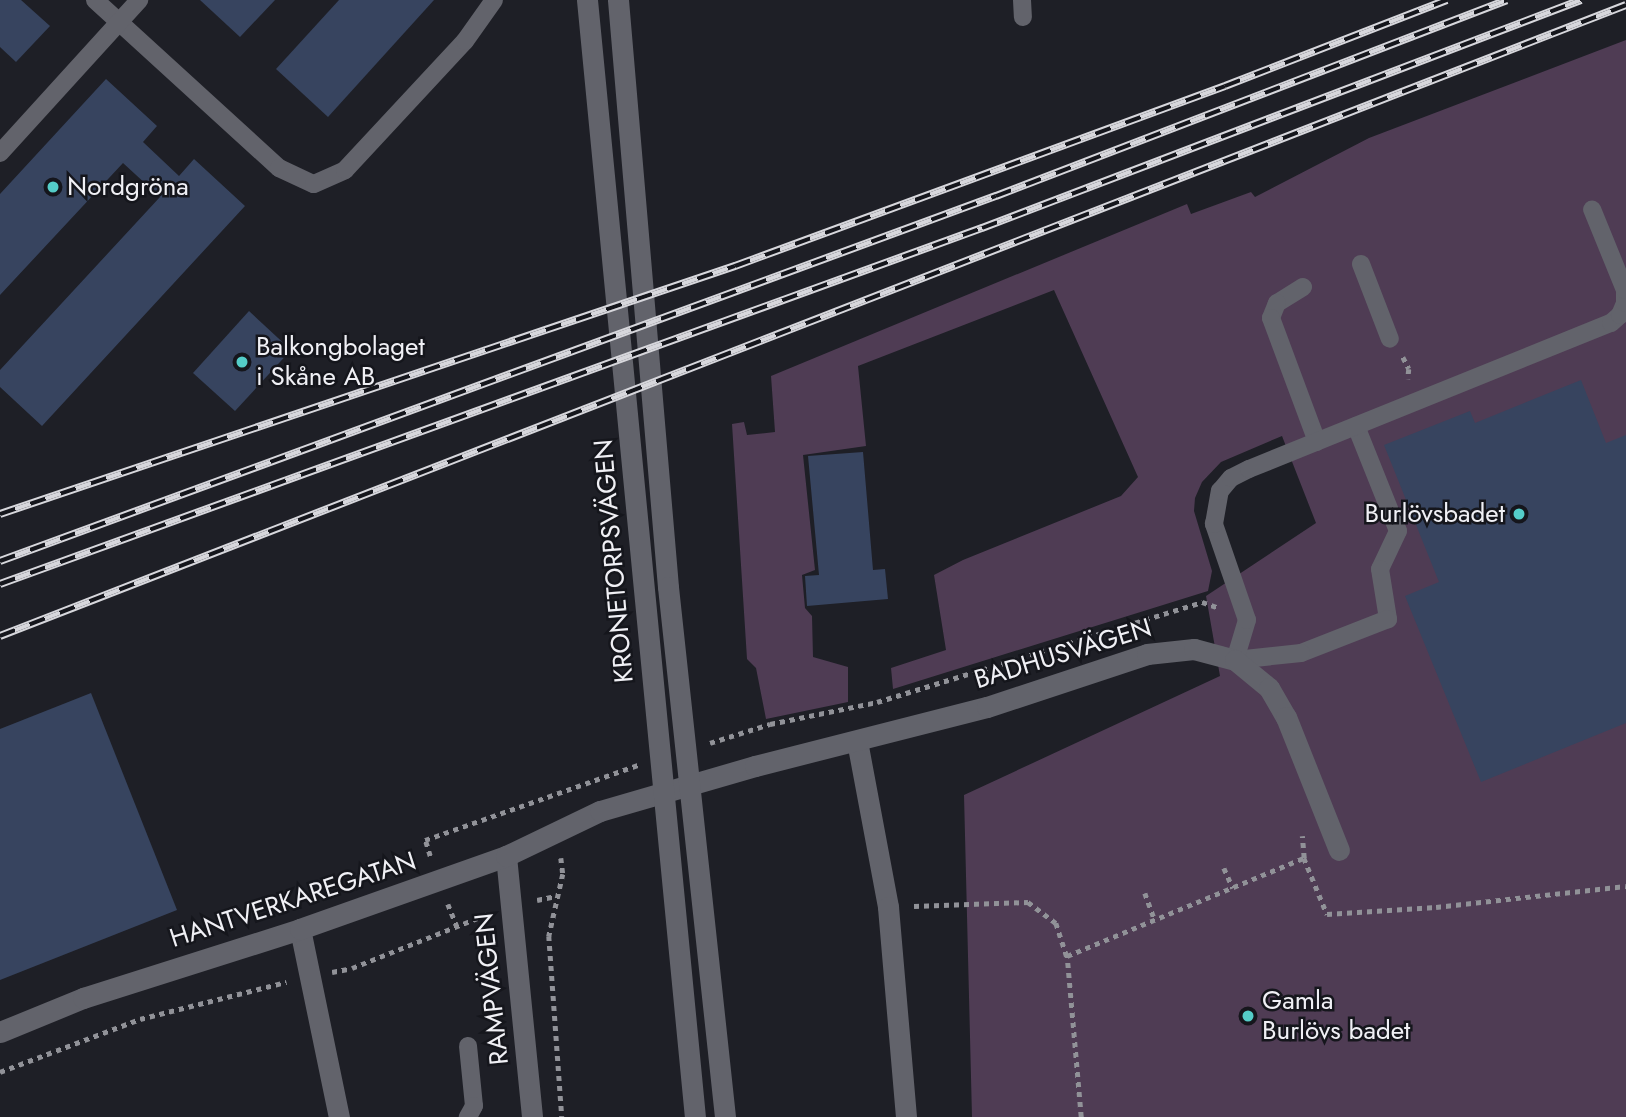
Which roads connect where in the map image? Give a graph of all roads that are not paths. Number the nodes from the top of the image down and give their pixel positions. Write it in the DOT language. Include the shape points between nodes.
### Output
graph roads {
  1 [pos="95,0"];
  2 [pos="139,0"];
  3 [pos="494,0"];
  4 [pos="587,0"];
  5 [pos="618,0"];
  6 [pos="120,22"];
  7 [pos="0,153"];
  8 [pos="1592,209"];
  9 [pos="1362,264"];
  10 [pos="1303,287"];
  11 [pos="1390,339"];
  12 [pos="1356,426"];
  13 [pos="1317,442"];
  14 [pos="1235,660"];
  15 [pos="858,741"];
  16 [pos="600,811"];
  17 [pos="1339,850"];
  18 [pos="506,856"];
  19 [pos="300,929"];
  20 [pos="0,1032"];
  21 [pos="468,1046"];
  22 [pos="340,1117"];
  23 [pos="468,1117"];
  24 [pos="532,1117"];
  25 [pos="695,1117"];
  26 [pos="725,1117"];
  27 [pos="906,1117"];
  1 -- 6 [label="lane"];
  2 -- 6 [label="lane"];
  3 -- 6 [label="lane" via="465,41 345,170 314,184 279,167"];
  4 -- 25 [label="street, KRONETORPSVÄGEN"];
  5 -- 26 [label="street, KRONETORPSVÄGEN" via="668,587"];
  6 -- 7 [label="lane"];
  8 -- 12 [label="lane" via="1625,290 1625,303 1611,323"];
  9 -- 11 [label="lane"];
  10 -- 13 [label="lane" via="1277,303 1271,317"];
  12 -- 13 [label="lane"];
  12 -- 14 [label="lane" via="1398,531 1380,569 1388,619 1301,653"];
  13 -- 14 [label="lane" via="1231,478 1220,491 1214,524 1247,620"];
  14 -- 15 [label="street, BADHUSVÄGEN" via="1194,649 1147,654 987,706"];
  14 -- 17 [label="street, BADHUSVÄGEN" via="1269,688 1286,717"];
  15 -- 16 [label="street, BADHUSVÄGEN"];
  15 -- 27 [label="street" via="888,907"];
  16 -- 18 [label="street, HANTVERKAREGATAN"];
  18 -- 19 [label="street, HANTVERKAREGATAN"];
  18 -- 24 [label="street, RAMPVÄGEN"];
  19 -- 20 [label="street, HANTVERKAREGATAN" via="83,998"];
  19 -- 22 [label="street"];
  21 -- 23 [label="lane" via="474,1107"];
}
